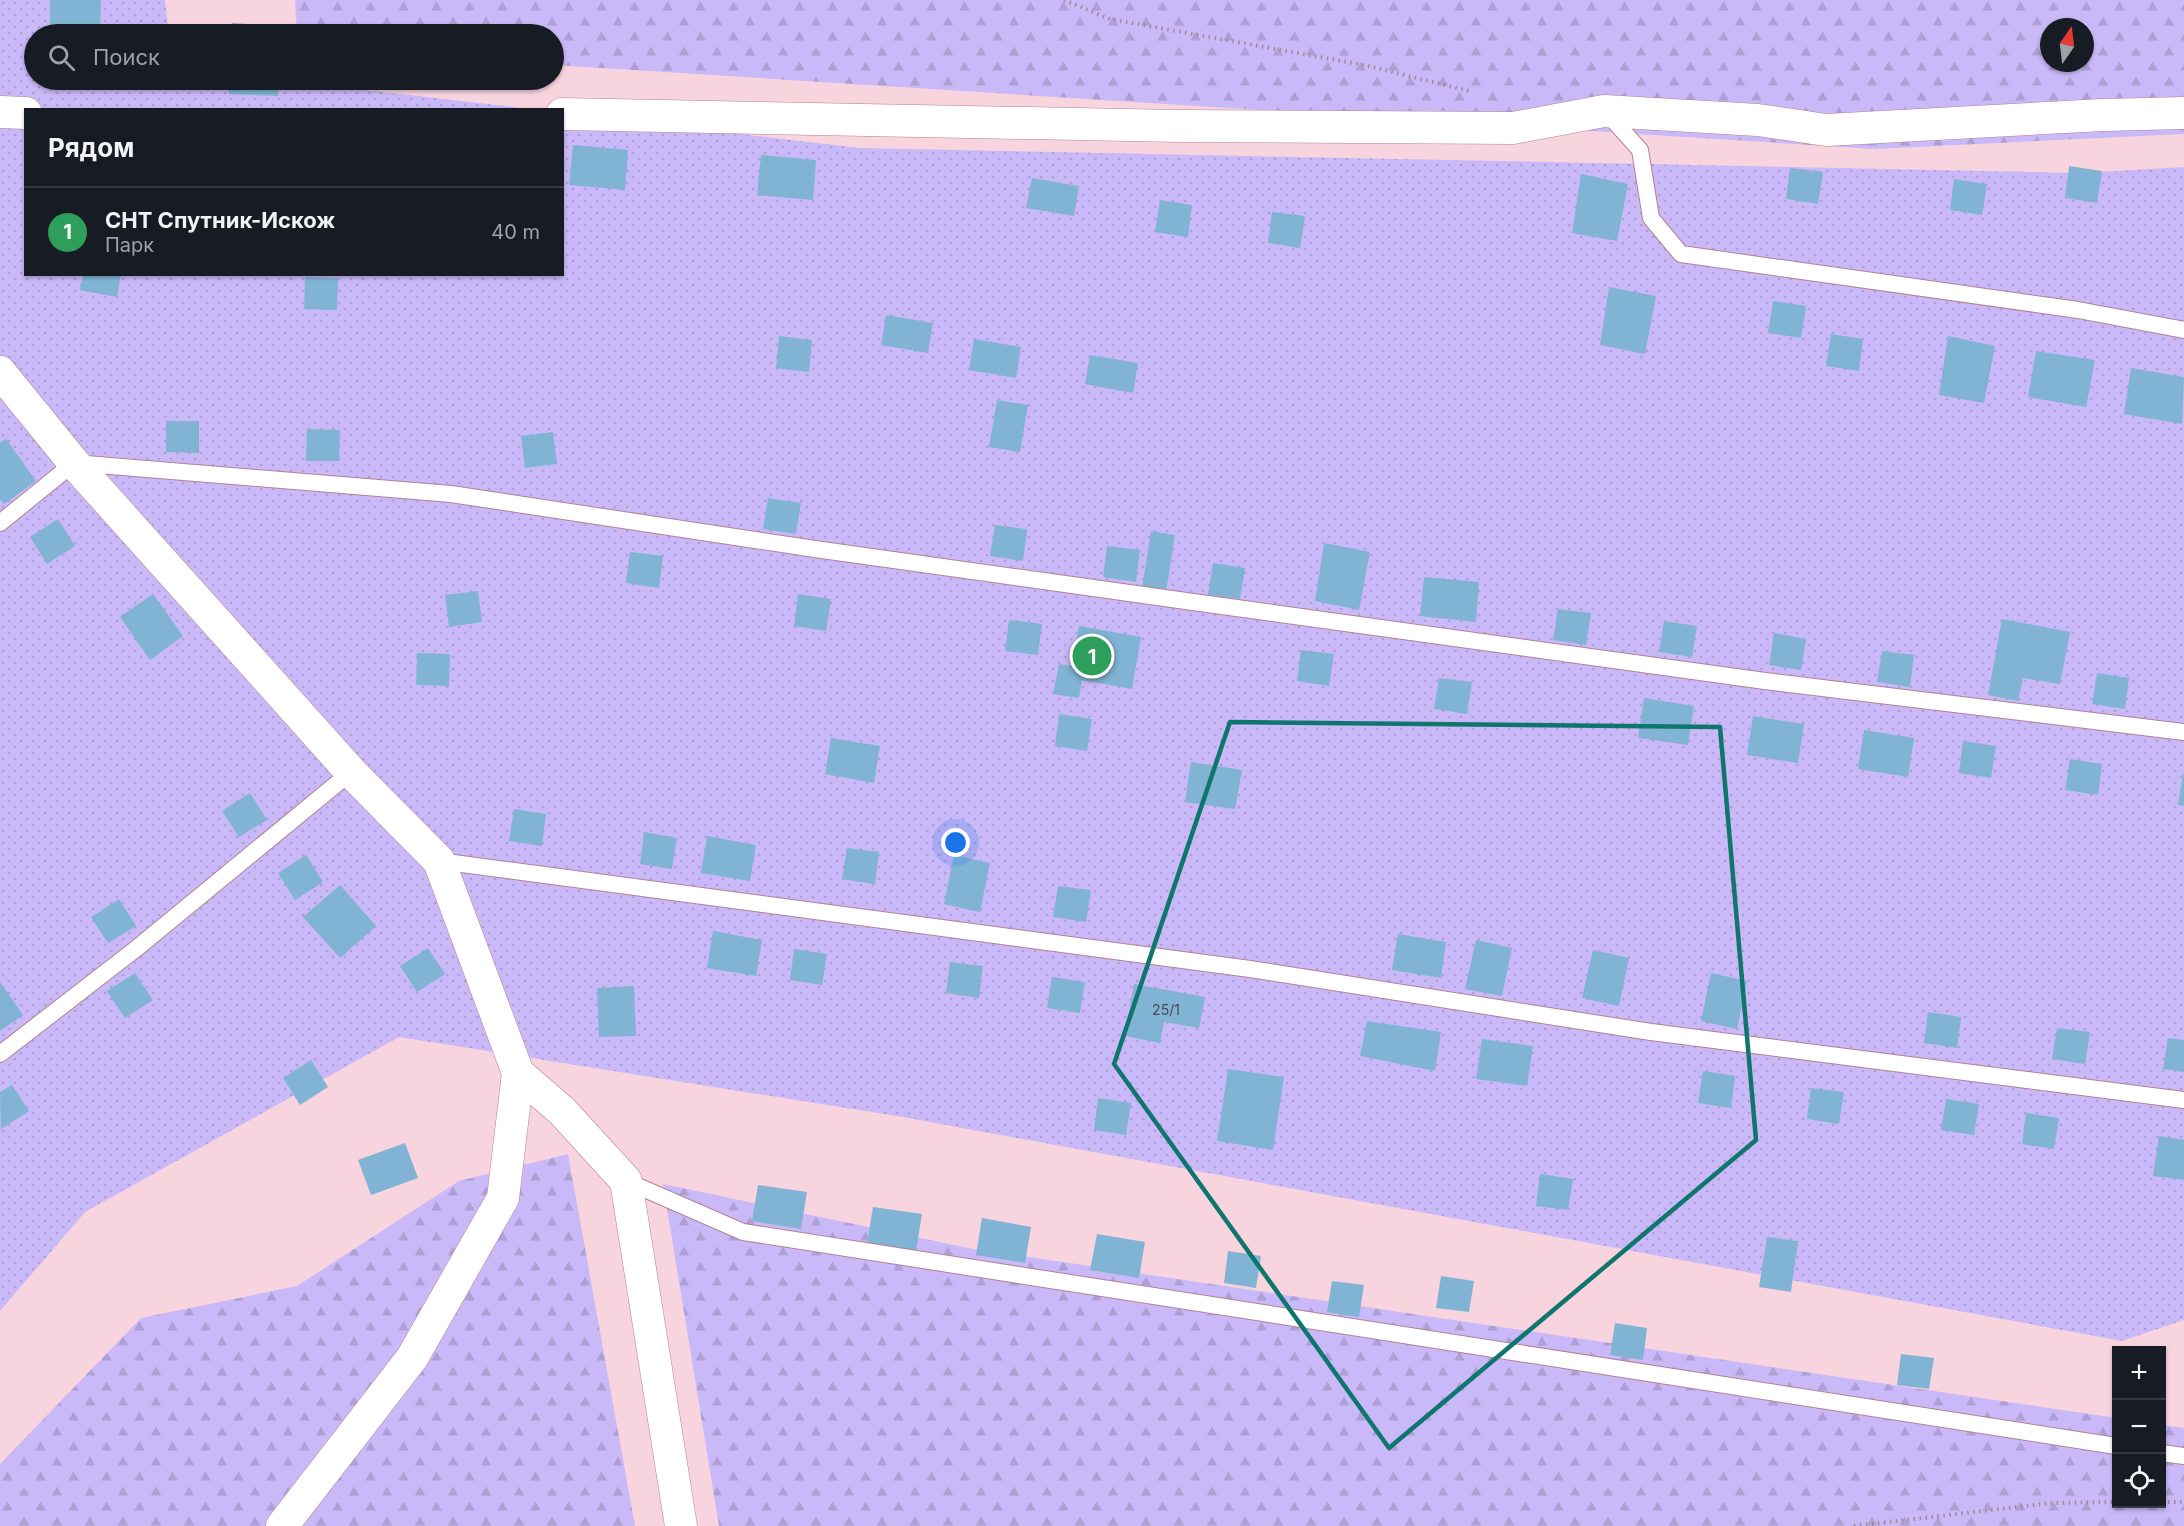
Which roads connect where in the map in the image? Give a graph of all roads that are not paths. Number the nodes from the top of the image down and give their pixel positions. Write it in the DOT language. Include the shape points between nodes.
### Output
graph roads {
  1 [pos="1604,111"];
  2 [pos="0,112"];
  3 [pos="24,112"];
  4 [pos="2184,113"];
  5 [pos="564,114"];
  6 [pos="2184,330"];
  7 [pos="0,372"];
  8 [pos="74,463"];
  9 [pos="0,523"];
  10 [pos="2184,732"];
  11 [pos="351,772"];
  12 [pos="439,861"];
  13 [pos="0,1054"];
  14 [pos="518,1073"];
  15 [pos="2184,1100"];
  16 [pos="626,1181"];
  17 [pos="2112,1445"];
  18 [pos="2166,1454"];
  19 [pos="2184,1456"];
  20 [pos="282,1526"];
  21 [pos="681,1526"];
  1 -- 4 [label="street" via="1758,120 1826,130"];
  1 -- 5 [label="street" via="1513,128"];
  1 -- 6 [label="lane" via="1640,150 1651,218 1681,254 2078,310"];
  2 -- 3 [label="street"];
  7 -- 8 [label="street"];
  8 -- 9 [label="lane"];
  8 -- 10 [label="lane" via="451,494 815,549 1765,681"];
  8 -- 11 [label="street"];
  11 -- 12 [label="street"];
  11 -- 13 [label="lane" via="137,948"];
  12 -- 14 [label="street"];
  12 -- 15 [label="lane" via="1250,969 1651,1032"];
  14 -- 16 [label="street" via="562,1111"];
  14 -- 20 [label="street" via="503,1198 412,1358"];
  16 -- 17 [label="lane" via="742,1232"];
  16 -- 21 [label="street"];
  18 -- 19 [label="lane"];
}
